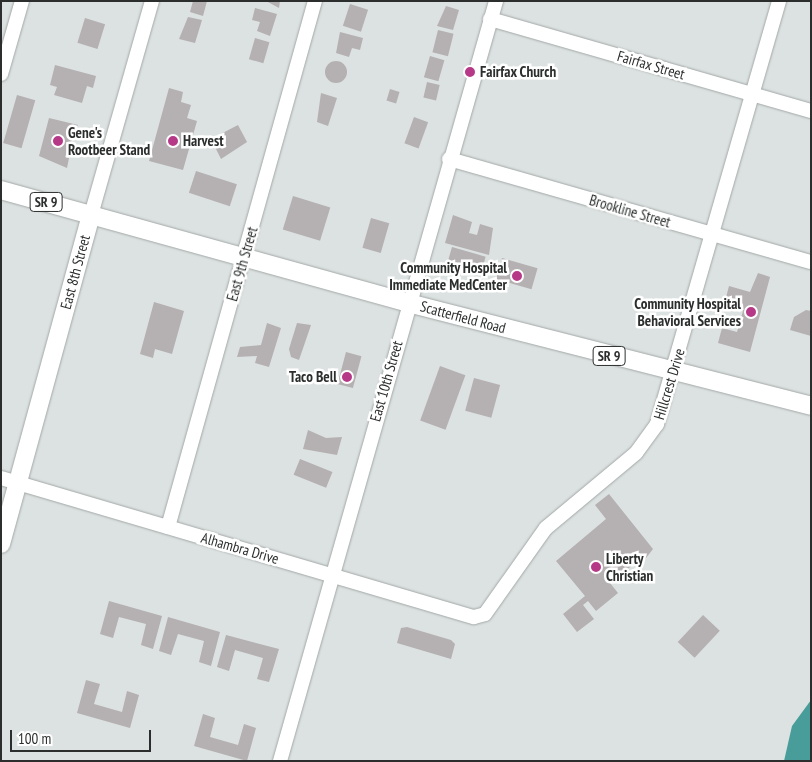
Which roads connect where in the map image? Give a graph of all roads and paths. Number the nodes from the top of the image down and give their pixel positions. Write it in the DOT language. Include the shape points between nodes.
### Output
graph roads {
  1 [pos="22,1"];
  2 [pos="152,1"];
  3 [pos="315,1"];
  4 [pos="496,1"];
  5 [pos="779,1"];
  6 [pos="490,19"];
  7 [pos="1,74"];
  8 [pos="752,94"];
  9 [pos="811,111"];
  10 [pos="449,159"];
  11 [pos="1,190"];
  12 [pos="90,215"];
  13 [pos="712,234"];
  14 [pos="243,259"];
  15 [pos="811,262"];
  16 [pos="408,303"];
  17 [pos="674,372"];
  18 [pos="811,406"];
  19 [pos="1,478"];
  20 [pos="19,483"];
  21 [pos="168,527"];
  22 [pos="1,544"];
  23 [pos="332,574"];
  24 [pos="479,616"];
  25 [pos="280,761"];
  1 -- 7 [label="street"];
  2 -- 12 [label="street, East 8th Street"];
  3 -- 14 [label="street, East 9th Street"];
  4 -- 6 [label="street, East 10th Street"];
  5 -- 8 [label="street, Hillcrest Drive"];
  6 -- 8 [label="street, Fairfax Street"];
  6 -- 10 [label="street, East 10th Street"];
  8 -- 9 [label="street, Fairfax Street"];
  8 -- 13 [label="street, Hillcrest Drive"];
  10 -- 13 [label="street, Brookline Street"];
  10 -- 16 [label="street, East 10th Street"];
  11 -- 12 [label="main road, Scatterfield Road / SR 9"];
  12 -- 14 [label="main road, Scatterfield Road / SR 9"];
  12 -- 20 [label="main road, East 8th Street"];
  13 -- 15 [label="street, Brookline Street"];
  13 -- 17 [label="street, Hillcrest Drive"];
  14 -- 16 [label="main road, Scatterfield Road / SR 9"];
  14 -- 21 [label="street, East 9th Street"];
  16 -- 17 [label="main road, Scatterfield Road / SR 9"];
  16 -- 23 [label="street, East 10th Street"];
  17 -- 18 [label="main road, Scatterfield Road / SR 9"];
  17 -- 24 [label="street, Hillcrest Drive" via="648,438 546,528 493,607"];
  19 -- 20 [label="street, Alhambra Drive"];
  20 -- 21 [label="street, Alhambra Drive"];
  20 -- 22 [label="main road, East 8th Street"];
  21 -- 23 [label="street, Alhambra Drive"];
  23 -- 24 [label="street, Alhambra Drive"];
  23 -- 25 [label="street, East 10th Street"];
}
